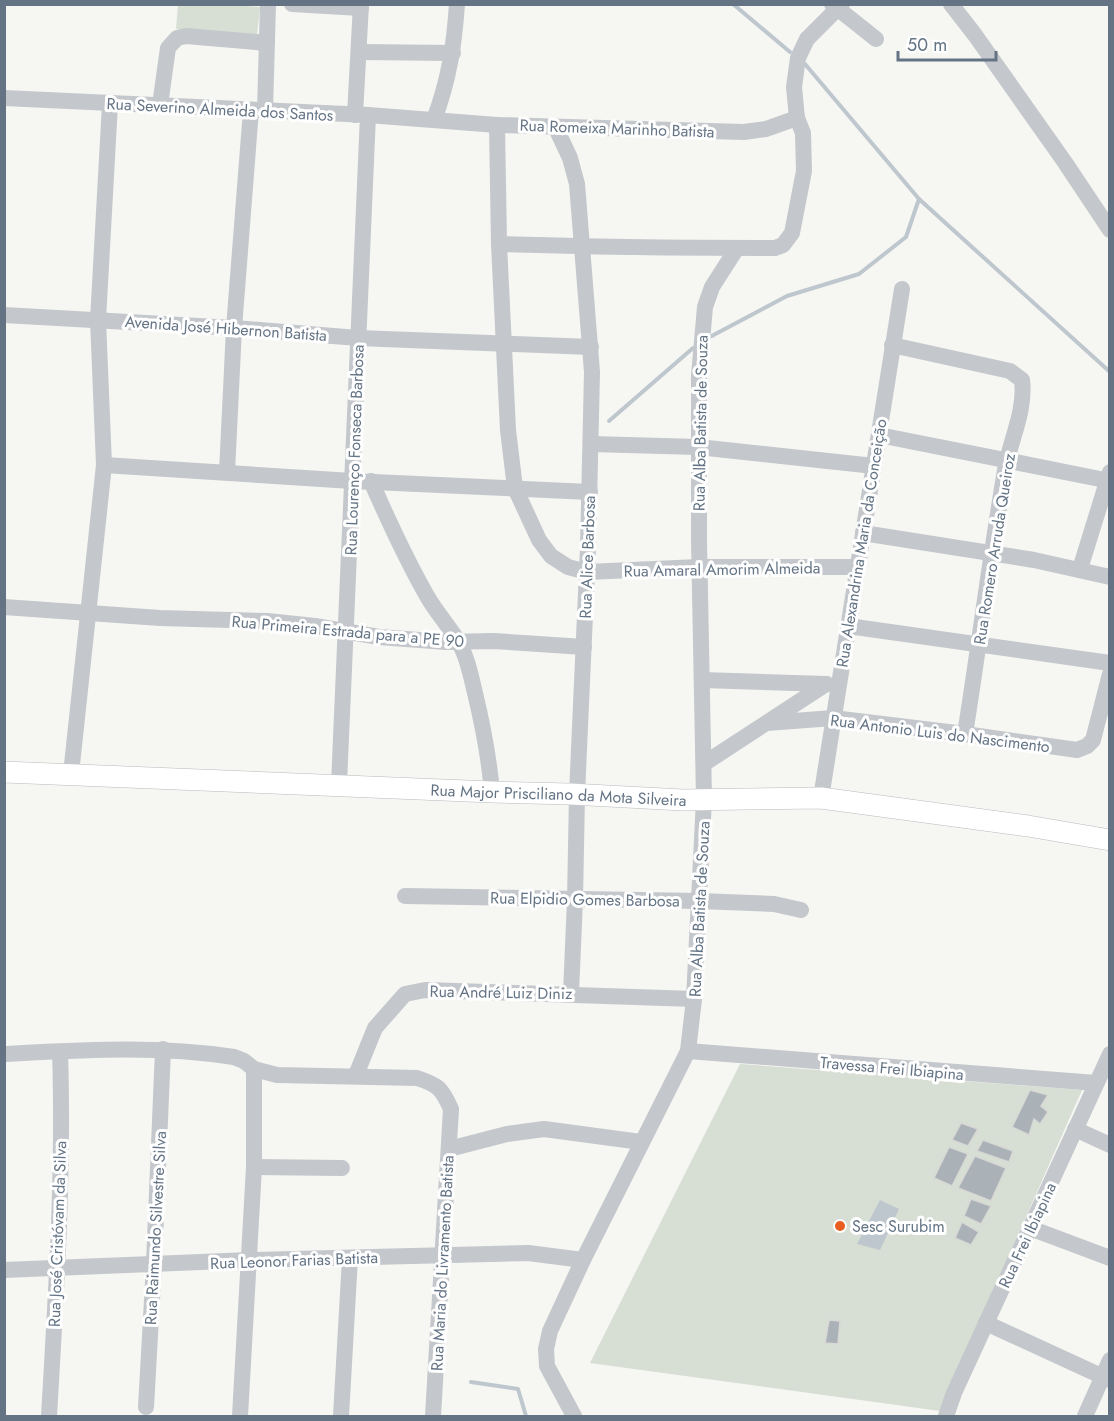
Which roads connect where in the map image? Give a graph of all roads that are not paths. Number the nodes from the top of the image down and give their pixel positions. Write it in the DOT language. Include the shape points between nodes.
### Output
graph roads {
  1 [pos="268,4"];
  2 [pos="292,4"];
  3 [pos="458,4"];
  4 [pos="951,4"];
  5 [pos="361,6"];
  6 [pos="837,6"];
  7 [pos="876,39"];
  8 [pos="267,43"];
  9 [pos="359,52"];
  10 [pos="453,53"];
  11 [pos="4,98"];
  12 [pos="110,104"];
  13 [pos="160,105"];
  14 [pos="258,110"];
  15 [pos="362,115"];
  16 [pos="797,118"];
  17 [pos="435,120"];
  18 [pos="497,125"];
  19 [pos="555,126"];
  20 [pos="1110,230"];
  21 [pos="499,244"];
  22 [pos="582,247"];
  23 [pos="737,248"];
  24 [pos="902,289"];
  25 [pos="4,315"];
  26 [pos="98,320"];
  27 [pos="234,327"];
  28 [pos="358,338"];
  29 [pos="503,344"];
  30 [pos="892,345"];
  31 [pos="591,347"];
  32 [pos="879,435"];
  33 [pos="591,444"];
  34 [pos="698,447"];
  35 [pos="1007,461"];
  36 [pos="104,465"];
  37 [pos="874,466"];
  38 [pos="227,472"];
  39 [pos="1108,478"];
  40 [pos="352,480"];
  41 [pos="371,481"];
  42 [pos="515,488"];
  43 [pos="590,492"];
  44 [pos="863,533"];
  45 [pos="991,554"];
  46 [pos="699,567"];
  47 [pos="857,567"];
  48 [pos="1080,569"];
  49 [pos="587,572"];
  50 [pos="1110,577"];
  51 [pos="4,607"];
  52 [pos="87,613"];
  53 [pos="848,626"];
  54 [pos="346,632"];
  55 [pos="459,642"];
  56 [pos="979,644"];
  57 [pos="584,647"];
  58 [pos="1110,663"];
  59 [pos="1110,674"];
  60 [pos="702,680"];
  61 [pos="832,684"];
  62 [pos="833,718"];
  63 [pos="767,723"];
  64 [pos="965,734"];
  65 [pos="705,763"];
  66 [pos="4,772"];
  67 [pos="71,774"];
  68 [pos="339,784"];
  69 [pos="492,792"];
  70 [pos="577,794"];
  71 [pos="821,798"];
  72 [pos="704,799"];
  73 [pos="1110,840"];
  74 [pos="405,896"];
  75 [pos="575,900"];
  76 [pos="699,901"];
  77 [pos="801,909"];
  78 [pos="571,993"];
  79 [pos="694,999"];
  80 [pos="163,1049"];
  81 [pos="688,1051"];
  82 [pos="60,1052"];
  83 [pos="4,1054"];
  84 [pos="1110,1054"];
  85 [pos="254,1069"];
  86 [pos="356,1075"];
  87 [pos="1096,1083"];
  88 [pos="1075,1130"];
  89 [pos="641,1142"];
  90 [pos="1110,1144"];
  91 [pos="449,1149"];
  92 [pos="254,1167"];
  93 [pos="342,1168"];
  94 [pos="1030,1228"];
  95 [pos="441,1255"];
  96 [pos="1110,1257"];
  97 [pos="350,1258"];
  98 [pos="249,1260"];
  99 [pos="583,1260"];
  100 [pos="154,1264"];
  101 [pos="58,1268"];
  102 [pos="4,1270"];
  103 [pos="986,1323"];
  104 [pos="1110,1360"];
  105 [pos="1106,1378"];
  106 [pos="146,1407"];
  107 [pos="49,1416"];
  108 [pos="240,1416"];
  109 [pos="341,1416"];
  110 [pos="433,1416"];
  111 [pos="574,1416"];
  112 [pos="946,1416"];
  113 [pos="1085,1416"];
  1 -- 8 [label="street"];
  2 -- 5 [label="street"];
  3 -- 10 [label="street"];
  4 -- 20 [label="street"];
  5 -- 9 [label="street, Rua Lourenço Fonseca Barbosa"];
  6 -- 7 [label="street"];
  6 -- 16 [label="street" via="807,39 798,58 794,87"];
  8 -- 13 [label="street" via="177,38 168,48"];
  8 -- 14 [label="street"];
  9 -- 10 [label="street"];
  9 -- 15 [label="street, Rua Lourenço Fonseca Barbosa"];
  10 -- 17 [label="street"];
  11 -- 12 [label="street, Rua Severino Almeida dos Santos"];
  12 -- 13 [label="street, Rua Severino Almeida dos Santos"];
  12 -- 26 [label="street"];
  13 -- 14 [label="street, Rua Severino Almeida dos Santos"];
  14 -- 15 [label="street, Rua Severino Almeida dos Santos"];
  14 -- 27 [label="street"];
  15 -- 17 [label="street, Rua Severino Almeida dos Santos"];
  15 -- 28 [label="street, Rua Lourenço Fonseca Barbosa"];
  16 -- 19 [label="street, Rua Romeixa Marinho Batista" via="744,132"];
  16 -- 23 [label="street" via="803,133 804,171 792,234 775,248"];
  17 -- 18 [label="street, Rua Romeixa Marinho Batista"];
  18 -- 19 [label="street, Rua Romeixa Marinho Batista"];
  18 -- 21 [label="street"];
  19 -- 22 [label="street, Rua Alice Barbosa" via="577,184"];
  21 -- 22 [label="street"];
  21 -- 29 [label="street"];
  22 -- 23 [label="street"];
  22 -- 31 [label="street, Rua Alice Barbosa"];
  23 -- 34 [label="street, Rua Alba Batista de Souza" via="712,287 705,307"];
  24 -- 30 [label="street, Rua Alexandrina Maria da Conceição"];
  25 -- 26 [label="street, Avenida José Hibernon Batista"];
  26 -- 27 [label="street, Avenida José Hibernon Batista"];
  26 -- 36 [label="street"];
  27 -- 28 [label="street, Avenida José Hibernon Batista"];
  27 -- 38 [label="street"];
  28 -- 29 [label="street, Avenida José Hibernon Batista"];
  28 -- 40 [label="street, Rua Lourenço Fonseca Barbosa"];
  29 -- 31 [label="street, Avenida José Hibernon Batista"];
  29 -- 42 [label="street"];
  30 -- 32 [label="street, Rua Alexandrina Maria da Conceição"];
  30 -- 35 [label="street, Rua Romero Arruda Queiroz" via="1010,371 1022,380 1024,390"];
  31 -- 33 [label="street, Rua Alice Barbosa"];
  32 -- 35 [label="street"];
  32 -- 37 [label="street, Rua Alexandrina Maria da Conceição"];
  33 -- 34 [label="street"];
  33 -- 43 [label="street, Rua Alice Barbosa"];
  34 -- 37 [label="street"];
  34 -- 46 [label="street, Rua Alba Batista de Souza"];
  35 -- 39 [label="street"];
  35 -- 45 [label="street, Rua Romero Arruda Queiroz"];
  36 -- 38 [label="street"];
  36 -- 52 [label="street"];
  37 -- 44 [label="street, Rua Alexandrina Maria da Conceição"];
  38 -- 40 [label="street"];
  39 -- 48 [label="street"];
  40 -- 41 [label="street"];
  40 -- 54 [label="street, Rua Lourenço Fonseca Barbosa"];
  41 -- 42 [label="street"];
  41 -- 55 [label="street" via="423,588"];
  42 -- 43 [label="street"];
  42 -- 49 [label="street" via="539,540 551,556 568,567"];
  43 -- 49 [label="street, Rua Alice Barbosa"];
  44 -- 45 [label="street"];
  44 -- 47 [label="street, Rua Alexandrina Maria da Conceição"];
  45 -- 48 [label="street"];
  45 -- 56 [label="street, Rua Romero Arruda Queiroz"];
  46 -- 47 [label="street, Rua Amaral Amorim Almeida"];
  46 -- 49 [label="street, Rua Amaral Amorim Almeida"];
  46 -- 60 [label="street, Rua Alba Batista de Souza"];
  47 -- 53 [label="street, Rua Alexandrina Maria da Conceição"];
  48 -- 50 [label="street"];
  49 -- 57 [label="street, Rua Alice Barbosa"];
  51 -- 52 [label="street, Rua Primeira Estrada para a PE 90"];
  52 -- 54 [label="street, Rua Primeira Estrada para a PE 90" via="267,621"];
  52 -- 67 [label="street"];
  53 -- 56 [label="street"];
  53 -- 61 [label="street, Rua Alexandrina Maria da Conceição"];
  54 -- 55 [label="street, Rua Primeira Estrada para a PE 90"];
  54 -- 68 [label="street, Rua Lourenço Fonseca Barbosa"];
  55 -- 57 [label="street, Rua Primeira Estrada para a PE 90"];
  55 -- 69 [label="street" via="480,712"];
  56 -- 58 [label="street"];
  56 -- 64 [label="street, Rua Romero Arruda Queiroz"];
  57 -- 70 [label="street, Rua Alice Barbosa"];
  59 -- 64 [label="street, Rua Antonio Luis do Nascimento" via="1093,740 1087,746 1077,750"];
  60 -- 61 [label="street"];
  60 -- 65 [label="street, Rua Alba Batista de Souza"];
  61 -- 62 [label="street, Rua Alexandrina Maria da Conceição"];
  61 -- 63 [label="street"];
  62 -- 63 [label="street, Rua Antonio Luis do Nascimento"];
  62 -- 64 [label="street, Rua Antonio Luis do Nascimento"];
  62 -- 71 [label="street, Rua Alexandrina Maria da Conceição"];
  63 -- 65 [label="street"];
  65 -- 72 [label="street, Rua Alba Batista de Souza"];
  66 -- 67 [label="main road, Rua Major Prisciliano da Mota Silveira"];
  67 -- 68 [label="main road, Rua Major Prisciliano da Mota Silveira"];
  68 -- 69 [label="main road, Rua Major Prisciliano da Mota Silveira"];
  69 -- 70 [label="main road, Rua Major Prisciliano da Mota Silveira"];
  70 -- 72 [label="main road, Rua Major Prisciliano da Mota Silveira"];
  70 -- 75 [label="street, Rua Alice Barbosa"];
  71 -- 72 [label="main road, Rua Major Prisciliano da Mota Silveira"];
  71 -- 73 [label="main road, Rua Major Prisciliano da Mota Silveira"];
  72 -- 76 [label="street, Rua Alba Batista de Souza"];
  74 -- 75 [label="street, Rua Elpidio Gomes Barbosa"];
  75 -- 76 [label="street, Rua Elpidio Gomes Barbosa"];
  75 -- 78 [label="street, Rua Alice Barbosa"];
  76 -- 77 [label="street, Rua Elpidio Gomes Barbosa"];
  76 -- 79 [label="street, Rua Alba Batista de Souza"];
  78 -- 79 [label="street, Rua André Luiz Diniz"];
  78 -- 86 [label="street, Rua André Luiz Diniz" via="425,990 405,994 375,1028"];
  79 -- 81 [label="street, Rua Alba Batista de Souza"];
  80 -- 82 [label="street"];
  80 -- 85 [label="street" via="234,1057"];
  80 -- 100 [label="street, Rua Raimundo Silvestre Silva"];
  81 -- 87 [label="street, Travessa Frei Ibiapina"];
  81 -- 89 [label="street, Rua Alba Batista de Souza"];
  82 -- 83 [label="street"];
  82 -- 101 [label="street, Rua José Cristóvam da Silva"];
  84 -- 87 [label="street, Rua Frei Ibiapina"];
  85 -- 86 [label="street" via="277,1075"];
  85 -- 92 [label="street"];
  86 -- 91 [label="street, Rua Maria do Livramento Batista" via="417,1078 443,1091 451,1109"];
  87 -- 88 [label="street, Rua Frei Ibiapina"];
  88 -- 90 [label="street"];
  88 -- 94 [label="street, Rua Frei Ibiapina"];
  89 -- 91 [label="street" via="544,1129"];
  89 -- 99 [label="street, Rua Alba Batista de Souza"];
  91 -- 95 [label="street, Rua Maria do Livramento Batista"];
  92 -- 93 [label="street"];
  92 -- 98 [label="street"];
  94 -- 96 [label="street"];
  94 -- 103 [label="street, Rua Frei Ibiapina"];
  95 -- 97 [label="street, Rua Leonor Farias Batista"];
  95 -- 99 [label="street, Rua Leonor Farias Batista" via="528,1253"];
  95 -- 110 [label="street, Rua Maria do Livramento Batista"];
  97 -- 98 [label="street, Rua Leonor Farias Batista"];
  97 -- 109 [label="street"];
  98 -- 100 [label="street, Rua Leonor Farias Batista"];
  98 -- 108 [label="street"];
  99 -- 111 [label="street, Rua Alba Batista de Souza" via="550,1331 546,1349 547,1366"];
  100 -- 101 [label="street, Rua Leonor Farias Batista"];
  100 -- 106 [label="street, Rua Raimundo Silvestre Silva"];
  101 -- 102 [label="street, Rua Leonor Farias Batista"];
  101 -- 107 [label="street, Rua José Cristóvam da Silva"];
  103 -- 105 [label="street"];
  103 -- 112 [label="street, Rua Frei Ibiapina"];
  104 -- 105 [label="street"];
  105 -- 113 [label="street"];
}
